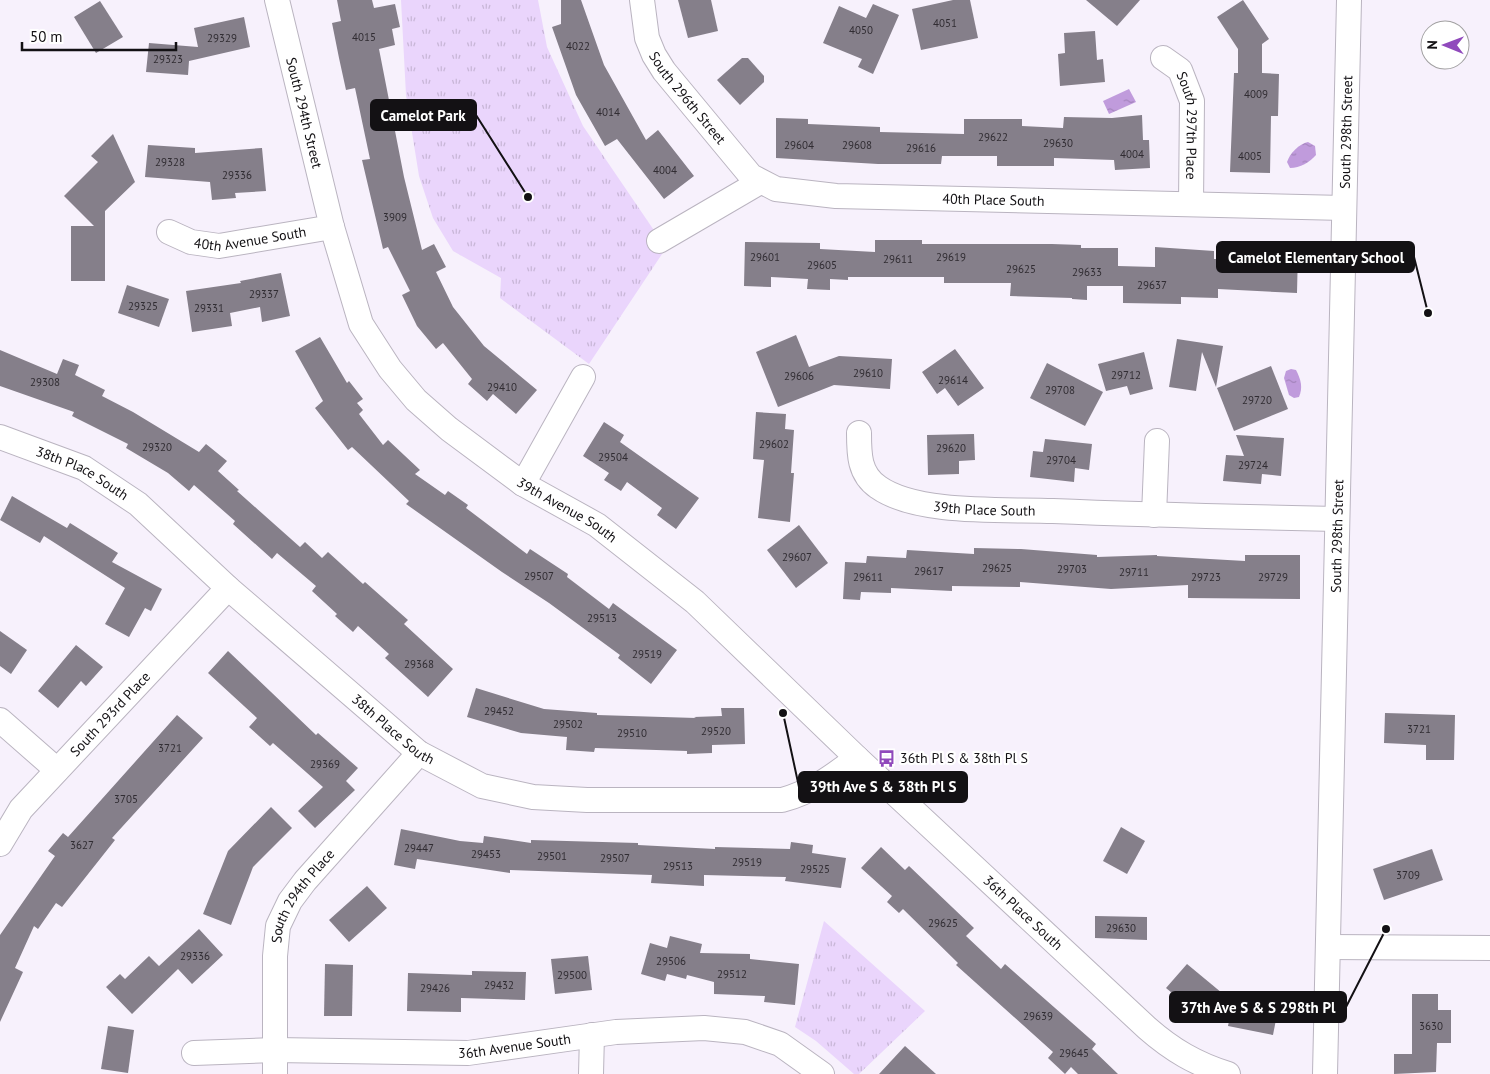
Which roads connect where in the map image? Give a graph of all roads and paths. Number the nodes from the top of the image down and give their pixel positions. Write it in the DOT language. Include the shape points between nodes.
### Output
graph roads {
  1 [pos="277,0"];
  2 [pos="642,0"];
  3 [pos="1349,0"];
  4 [pos="1163,58"];
  5 [pos="760,182"];
  6 [pos="1191,203"];
  7 [pos="1344,208"];
  8 [pos="332,227"];
  9 [pos="169,232"];
  10 [pos="659,241"];
  11 [pos="583,377"];
  12 [pos="859,433"];
  13 [pos="0,437"];
  14 [pos="1157,441"];
  15 [pos="523,484"];
  16 [pos="1154,516"];
  17 [pos="1338,519"];
  18 [pos="228,588"];
  19 [pos="0,720"];
  20 [pos="419,753"];
  21 [pos="857,758"];
  22 [pos="57,770"];
  23 [pos="0,844"];
  24 [pos="1328,946"];
  25 [pos="1490,948"];
  26 [pos="592,1035"];
  27 [pos="275,1050"];
  28 [pos="194,1053"];
  29 [pos="1191,1068"];
  30 [pos="275,1074"];
  31 [pos="591,1074"];
  32 [pos="822,1074"];
  33 [pos="1228,1074"];
  34 [pos="1325,1074"];
  1 -- 8 [label="street, South 294th Street"];
  2 -- 5 [label="street, South 296th Street" via="647,38 664,71 744,168"];
  3 -- 7 [label="street, South 298th Street"];
  4 -- 6 [label="street, South 297th Place" via="1180,70 1192,101"];
  5 -- 6 [label="street, 40th Place South" via="788,192 836,196"];
  5 -- 10 [label="street"];
  6 -- 7 [label="street, 40th Place South"];
  7 -- 17 [label="street, South 298th Street"];
  8 -- 9 [label="street, 40th Avenue South" via="219,246 191,242"];
  8 -- 15 [label="street, 39th Avenue South" via="362,324 390,369 416,400 448,429"];
  11 -- 15 [label="street"];
  12 -- 16 [label="street, 39th Place South" via="860,460 868,478 901,499 952,507"];
  13 -- 18 [label="street, 38th Place South" via="84,468 138,504"];
  14 -- 16 [label="street"];
  15 -- 21 [label="street, 39th Avenue South" via="597,525 695,602"];
  16 -- 17 [label="street, 39th Place South"];
  17 -- 24 [label="street, South 298th Street"];
  18 -- 20 [label="street, 38th Place South"];
  18 -- 22 [label="street, South 293rd Place"];
  19 -- 22 [label="street"];
  20 -- 21 [label="street, 38th Place South" via="482,786 533,797 588,800 782,800 823,784"];
  20 -- 27 [label="street, South 294th Place" via="290,901 278,926"];
  21 -- 29 [label="street, 36th Place South"];
  22 -- 23 [label="street, South 293rd Place" via="21,809"];
  24 -- 25 [label="street"];
  24 -- 34 [label="street, South 298th Street"];
  26 -- 27 [label="street, 36th Avenue South" via="468,1053"];
  26 -- 31 [label="street"];
  26 -- 32 [label="street, 36th Avenue South" via="704,1028 745,1032 780,1044"];
  27 -- 28 [label="street, 36th Avenue South"];
  27 -- 30 [label="street, South 294th Place"];
  29 -- 33 [label="street, 36th Place South"];
}
